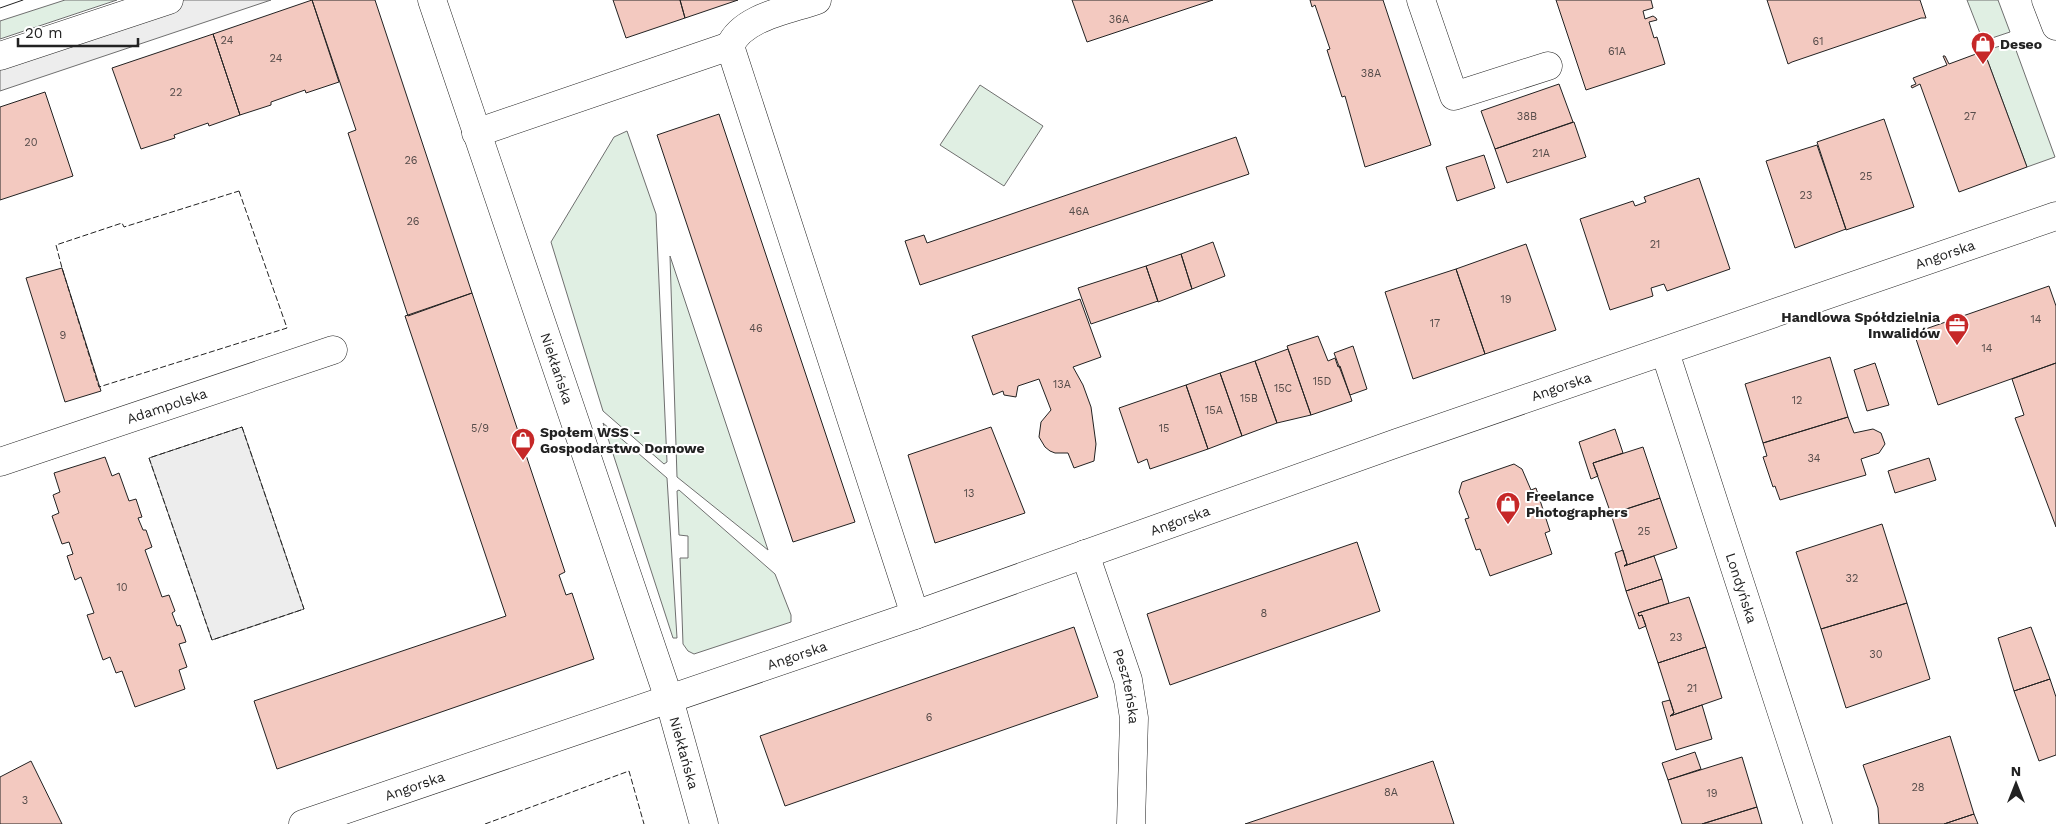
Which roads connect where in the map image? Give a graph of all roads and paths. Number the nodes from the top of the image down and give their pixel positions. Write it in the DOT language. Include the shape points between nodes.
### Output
graph roads {
  1 [pos="169,0"];
  2 [pos="432,0"];
  3 [pos="817,0"];
  4 [pos="1421,0"];
  5 [pos="2046,0"];
  6 [pos="2056,26"];
  7 [pos="730,46"];
  8 [pos="0,56"];
  9 [pos="1548,66"];
  10 [pos="476,132"];
  11 [pos="2056,216"];
  12 [pos="333,350"];
  13 [pos="1665,352"];
  14 [pos="0,462"];
  15 [pos="1085,554"];
  16 [pos="915,615"];
  17 [pos="669,700"];
  18 [pos="303,824"];
  19 [pos="704,824"];
  20 [pos="1130,824"];
  21 [pos="1818,824"];
  1 -- 8 [label="street"];
  2 -- 10 [label="street, Niekłańska"];
  3 -- 7 [label="street" via="751,22 734,36"];
  4 -- 9 [label="street" via="1454,96"];
  5 -- 6 [label="street"];
  7 -- 10 [label="street"];
  7 -- 16 [label="street"];
  10 -- 17 [label="street, Niekłańska"];
  11 -- 13 [label="street, Angorska"];
  12 -- 14 [label="street, Adampolska"];
  13 -- 15 [label="street, Angorska"];
  13 -- 21 [label="street, Londyńska"];
  15 -- 16 [label="street, Angorska"];
  15 -- 20 [label="street, Peszteńska" via="1128,680 1134,718"];
  16 -- 17 [label="street, Angorska"];
  17 -- 18 [label="street, Angorska"];
  17 -- 19 [label="street, Niekłańska"];
}
